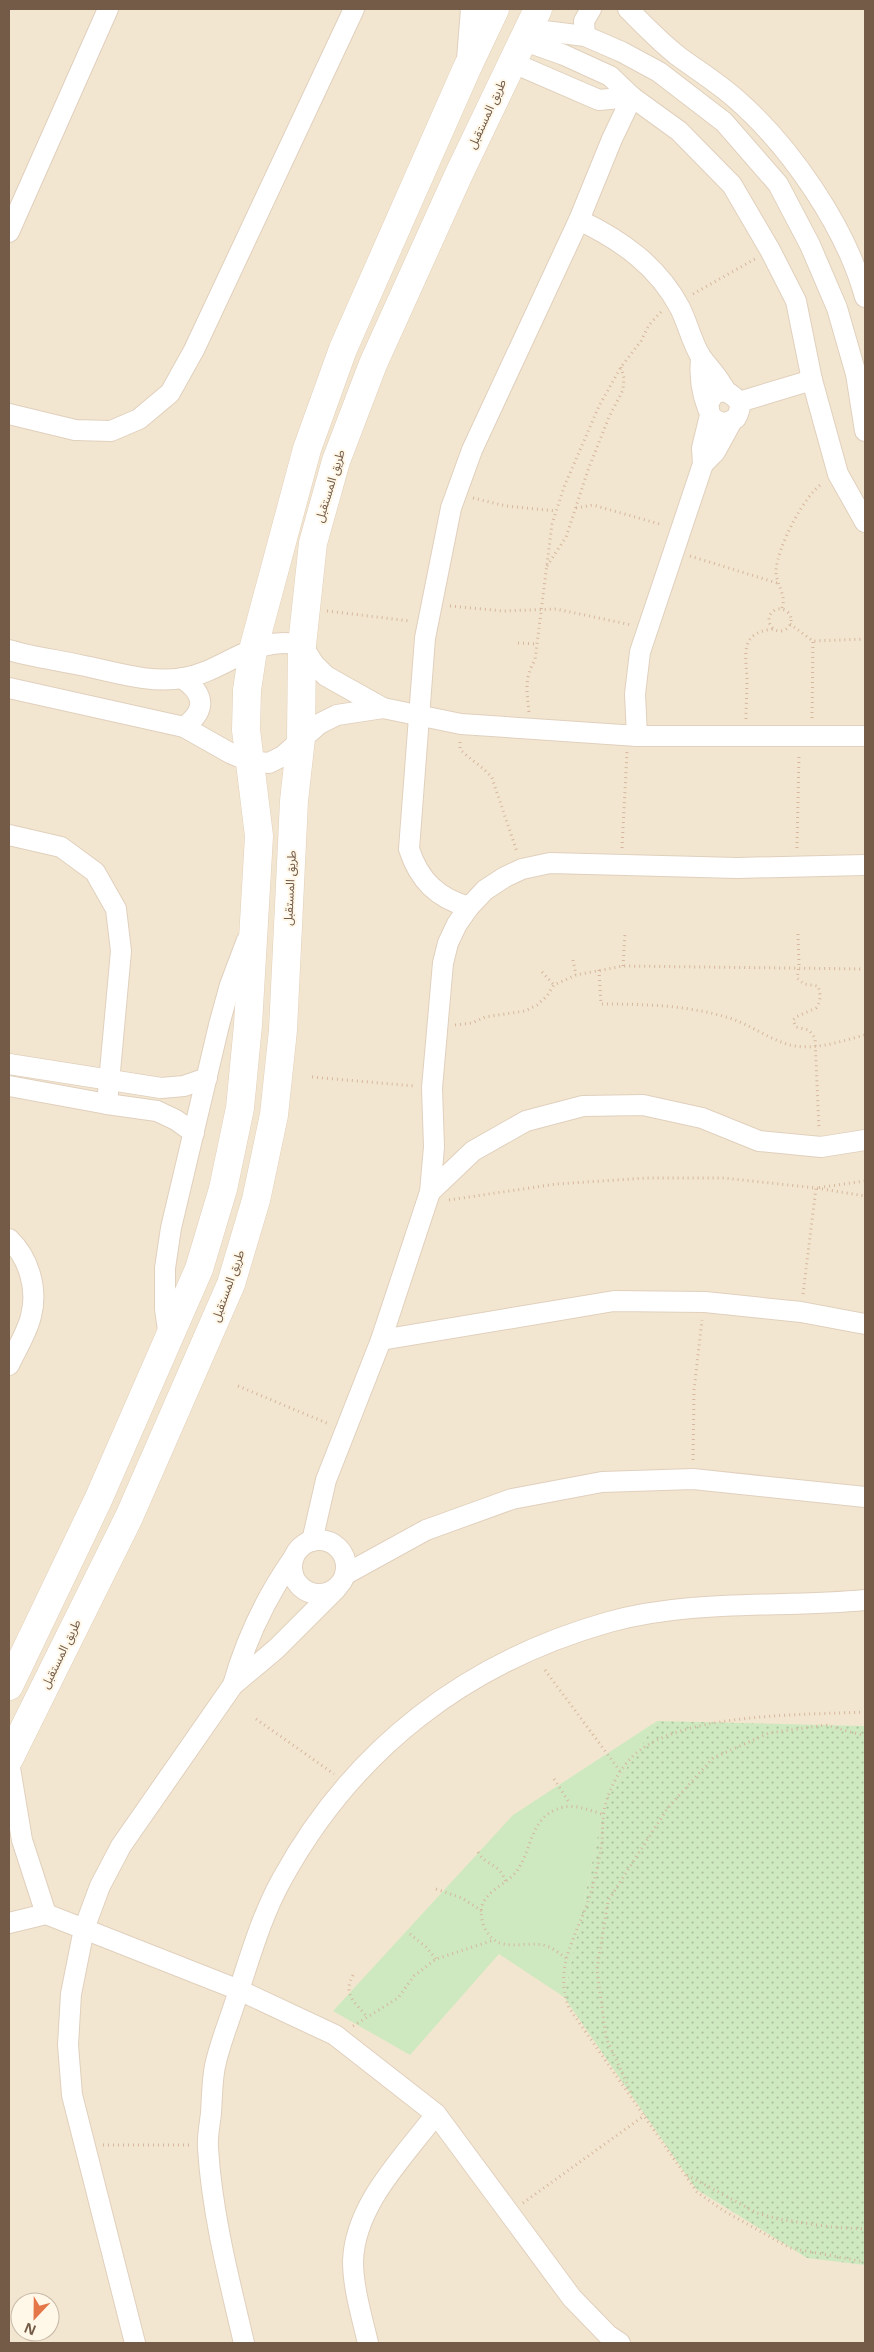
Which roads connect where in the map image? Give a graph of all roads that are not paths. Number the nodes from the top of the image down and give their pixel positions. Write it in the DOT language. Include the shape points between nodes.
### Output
graph roads {
  1 [pos="108,9"];
  2 [pos="354,9"];
  3 [pos="471,9"];
  4 [pos="495,9"];
  5 [pos="591,9"];
  6 [pos="628,9"];
  7 [pos="525,35"];
  8 [pos="585,36"];
  9 [pos="467,68"];
  10 [pos="632,97"];
  11 [pos="579,220"];
  12 [pos="9,232"];
  13 [pos="865,297"];
  14 [pos="701,357"];
  15 [pos="812,380"];
  16 [pos="732,397"];
  17 [pos="709,412"];
  18 [pos="9,414"];
  19 [pos="732,421"];
  20 [pos="865,431"];
  21 [pos="703,464"];
  22 [pos="865,522"];
  23 [pos="279,548"];
  24 [pos="306,597"];
  25 [pos="302,645"];
  26 [pos="9,650"];
  27 [pos="252,650"];
  28 [pos="182,678"];
  29 [pos="9,688"];
  30 [pos="383,708"];
  31 [pos="420,716"];
  32 [pos="184,727"];
  33 [pos="633,735"];
  34 [pos="865,736"];
  35 [pos="301,738"];
  36 [pos="249,762"];
  37 [pos="294,801"];
  38 [pos="9,835"];
  39 [pos="259,836"];
  40 [pos="865,865"];
  41 [pos="469,907"];
  42 [pos="254,924"];
  43 [pos="9,1064"];
  44 [pos="207,1078"];
  45 [pos="110,1081"];
  46 [pos="9,1086"];
  47 [pos="107,1104"];
  48 [pos="194,1133"];
  49 [pos="865,1140"];
  50 [pos="428,1197"];
  51 [pos="9,1238"];
  52 [pos="865,1324"];
  53 [pos="169,1337"];
  54 [pos="381,1340"];
  55 [pos="9,1366"];
  56 [pos="115,1462"];
  57 [pos="148,1474"];
  58 [pos="865,1497"];
  59 [pos="98,1500"];
  60 [pos="129,1517"];
  61 [pos="312,1541"];
  62 [pos="292,1560"];
  63 [pos="341,1581"];
  64 [pos="865,1600"];
  65 [pos="233,1685"];
  66 [pos="9,1686"];
  67 [pos="9,1761"];
  68 [pos="46,1914"];
  69 [pos="9,1923"];
  70 [pos="84,1929"];
  71 [pos="240,1990"];
  72 [pos="436,2114"];
  73 [pos="611,2340"];
  74 [pos="135,2343"];
  75 [pos="244,2343"];
  76 [pos="368,2343"];
  1 -- 12 [label="street"];
  2 -- 18 [label="street" via="194,350 170,393 139,419 111,431 75,430"];
  3 -- 9 [label="street"];
  4 -- 9 [label="main road"];
  5 -- 8 [label="street" via="584,21"];
  6 -- 13 [label="street" via="676,54 736,99 787,153 830,215"];
  7 -- 8 [label="street"];
  7 -- 10 [label="street" via="610,76"];
  7 -- 10 [label="street" via="598,100"];
  7 -- 24 [label="main road, طريق المستقبل" via="373,364 336,460 313,543"];
  8 -- 20 [label="street" via="659,72 724,122 778,184 810,245 837,308 856,374"];
  9 -- 23 [label="main road" via="343,349 307,449"];
  10 -- 11 [label="street"];
  10 -- 15 [label="street" via="679,131 732,185 796,301"];
  11 -- 14 [label="street" via="610,235 638,255 661,280 677,303"];
  11 -- 31 [label="street" via="472,450 456,494 428,623"];
  14 -- 16 [label="street"];
  14 -- 17 [label="street" via="701,392"];
  15 -- 16 [label="street"];
  15 -- 22 [label="street" via="838,474"];
  16 -- 17 [label="street" via="715,393 710,398"];
  16 -- 19 [label="street" via="739,413"];
  17 -- 19 [label="street" via="720,422"];
  17 -- 21 [label="street" via="702,448"];
  19 -- 21 [label="street" via="715,452"];
  21 -- 33 [label="street" via="640,652"];
  23 -- 24 [label="main road" via="281,558"];
  23 -- 27 [label="main road"];
  24 -- 25 [label="main road, طريق المستقبل"];
  25 -- 27 [label="street" via="285,641 268,643"];
  25 -- 30 [label="street" via="326,676"];
  25 -- 35 [label="main road, طريق المستقبل"];
  26 -- 28 [label="street" via="148,678"];
  27 -- 28 [label="street"];
  27 -- 36 [label="main road" via="247,690"];
  28 -- 32 [label="street" via="196,688 201,702 197,718"];
  29 -- 32 [label="street"];
  30 -- 31 [label="street"];
  30 -- 35 [label="street" via="337,715"];
  31 -- 33 [label="street" via="461,724"];
  31 -- 41 [label="street" via="409,849 420,873 437,893"];
  32 -- 36 [label="street"];
  33 -- 34 [label="street"];
  35 -- 36 [label="street" via="269,763"];
  35 -- 37 [label="main road, طريق المستقبل"];
  36 -- 39 [label="main road"];
  37 -- 39 [label="main road" via="274,808 263,821"];
  37 -- 57 [label="main road, طريق المستقبل" via="283,1030 274,1115 256,1200 231,1284"];
  38 -- 45 [label="street" via="60,847 95,872 116,909 121,951"];
  39 -- 42 [label="main road"];
  40 -- 41 [label="street" via="737,868 550,863 505,877"];
  41 -- 50 [label="street" via="454,931 443,963 432,1088 434,1147"];
  42 -- 44 [label="street" via="230,986"];
  42 -- 53 [label="main road" via="240,1108 225,1180 199,1269"];
  43 -- 45 [label="street"];
  44 -- 45 [label="street" via="184,1086 161,1088"];
  44 -- 48 [label="street"];
  45 -- 47 [label="street"];
  46 -- 47 [label="street"];
  47 -- 48 [label="street" via="156,1111"];
  48 -- 53 [label="street" via="171,1228 165,1268"];
  49 -- 50 [label="street" via="821,1147 760,1140 702,1118 643,1105 584,1106 526,1121 473,1150"];
  50 -- 54 [label="street"];
  51 -- 55 [label="street" via="26,1262 33,1289 31,1317"];
  52 -- 54 [label="street" via="801,1312 705,1302 614,1302"];
  53 -- 56 [label="main road"];
  54 -- 61 [label="street" via="326,1480"];
  56 -- 57 [label="main road" via="132,1475"];
  56 -- 59 [label="main road"];
  57 -- 60 [label="main road, طريق المستقبل"];
  58 -- 63 [label="street" via="693,1479 602,1482 512,1499 426,1530"];
  59 -- 60 [label="main road" via="120,1504"];
  59 -- 66 [label="main road"];
  60 -- 67 [label="main road, طريق المستقبل"];
  61 -- 62 [label="street" via="303,1544"];
  61 -- 63 [label="street" via="330,1542 338,1548 343,1555"];
  62 -- 63 [label="street" via="293,1577 304,1590 320,1595"];
  62 -- 65 [label="street" via="262,1607 240,1658"];
  63 -- 65 [label="street" via="276,1649"];
  64 -- 71 [label="street" via="679,1609 612,1621 546,1642 484,1672 426,1709 374,1754 312,1830 281,1880 257,1934"];
  65 -- 70 [label="street" via="121,1846 100,1886"];
  67 -- 68 [label="street" via="22,1840"];
  68 -- 69 [label="street"];
  68 -- 70 [label="street"];
  70 -- 71 [label="street"];
  70 -- 74 [label="street" via="71,1994 68,2045 72,2095"];
  71 -- 72 [label="street" via="335,2035"];
  71 -- 75 [label="street" via="216,2066 208,2145 217,2225"];
  72 -- 73 [label="street" via="572,2298"];
  72 -- 76 [label="street" via="376,2194 360,2226 353,2261"];
}
